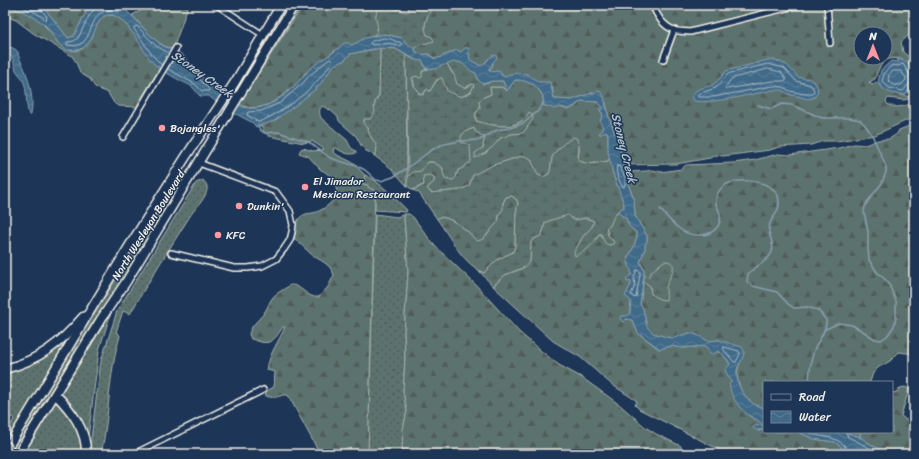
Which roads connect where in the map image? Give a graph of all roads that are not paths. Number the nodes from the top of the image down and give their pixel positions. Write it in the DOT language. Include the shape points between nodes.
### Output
graph roads {
  1 [pos="217,5"];
  2 [pos="281,5"];
  3 [pos="294,5"];
  4 [pos="653,5"];
  5 [pos="798,5"];
  6 [pos="827,5"];
  7 [pos="674,30"];
  8 [pos="264,35"];
  9 [pos="830,43"];
  10 [pos="176,48"];
  11 [pos="663,60"];
  12 [pos="123,137"];
  13 [pos="199,163"];
  14 [pos="171,253"];
  15 [pos="100,297"];
  16 [pos="5,369"];
  17 [pos="263,390"];
  18 [pos="55,394"];
  19 [pos="5,444"];
  20 [pos="5,452"];
  21 [pos="12,454"];
  22 [pos="18,454"];
  23 [pos="86,454"];
  24 [pos="134,454"];
  1 -- 8 [label="street"];
  2 -- 8 [label="main road, North Wesleyan Boulevard"];
  3 -- 13 [label="main road, North Wesleyan Boulevard"];
  4 -- 7 [label="street" via="664,23"];
  5 -- 7 [label="street" via="690,32"];
  6 -- 9 [label="street"];
  7 -- 11 [label="street"];
  8 -- 15 [label="main road, North Wesleyan Boulevard" via="146,219"];
  10 -- 12 [label="street"];
  13 -- 14 [label="street" via="276,192 290,211 290,240 276,259 262,266 248,268 234,268"];
  13 -- 18 [label="main road, North Wesleyan Boulevard"];
  15 -- 16 [label="main road" via="73,329 50,349 30,361"];
  15 -- 20 [label="main road, North Wesleyan Boulevard"];
  17 -- 24 [label="street"];
  18 -- 22 [label="main road, North Wesleyan Boulevard"];
  18 -- 23 [label="main road" via="69,409 80,428 86,444"];
  19 -- 21 [label="main road, bridge"];
}
